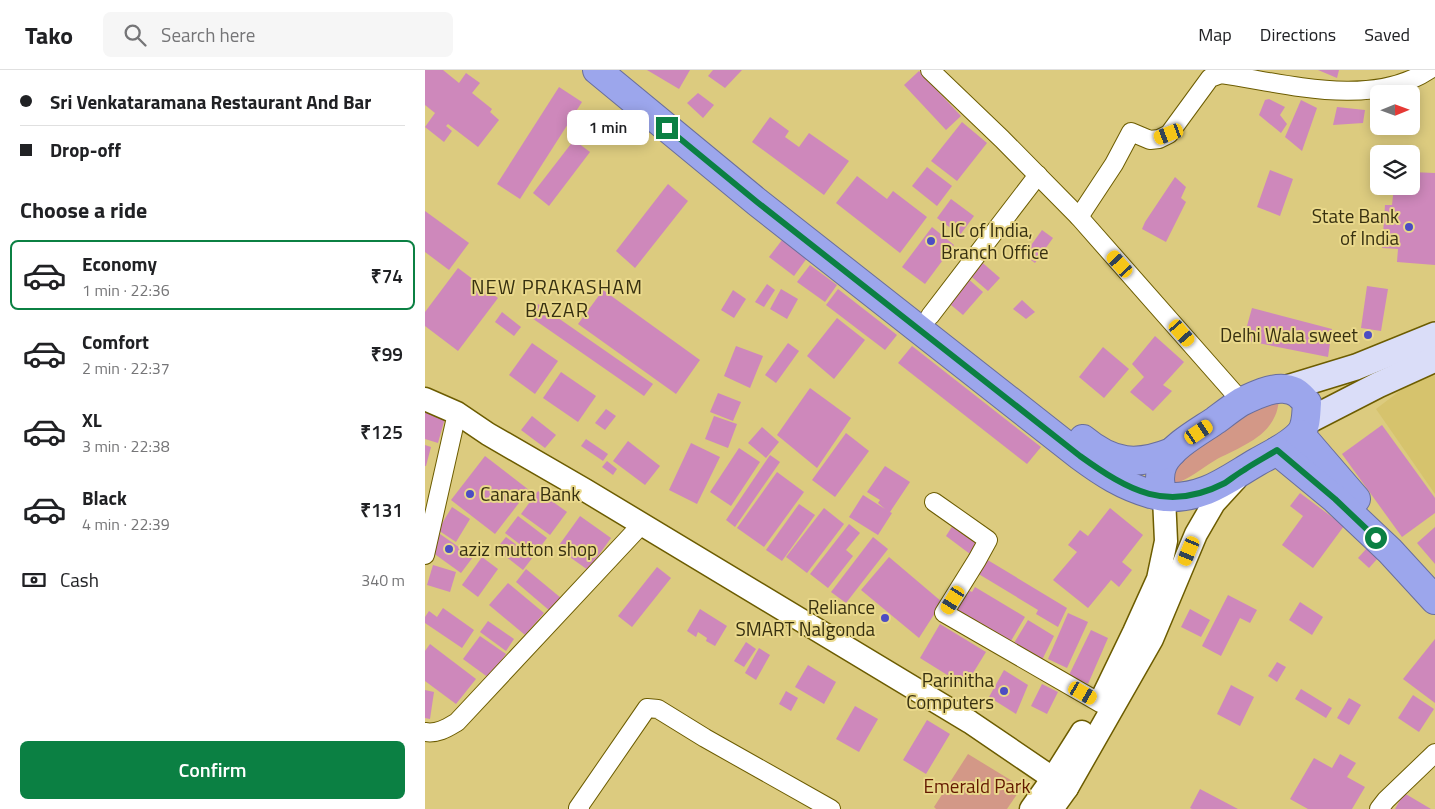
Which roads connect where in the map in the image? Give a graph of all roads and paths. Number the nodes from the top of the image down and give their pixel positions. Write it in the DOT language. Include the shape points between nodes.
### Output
graph roads {
  1 [pos="597,70"];
  2 [pos="612,70"];
  3 [pos="930,70"];
  4 [pos="1429,70"];
  5 [pos="1038,175"];
  6 [pos="1079,217"];
  7 [pos="930,316"];
  8 [pos="1435,335"];
  9 [pos="1435,359"];
  10 [pos="1284,389"];
  11 [pos="425,399"];
  12 [pos="1242,402"];
  13 [pos="457,413"];
  14 [pos="1303,428"];
  15 [pos="1277,450"];
  16 [pos="1172,452"];
  17 [pos="1244,470"];
  18 [pos="1164,497"];
  19 [pos="934,502"];
  20 [pos="642,524"];
  21 [pos="425,555"];
  22 [pos="1435,600"];
  23 [pos="1100,703"];
  24 [pos="425,732"];
  25 [pos="1435,753"];
  26 [pos="1060,783"];
  27 [pos="580,809"];
  28 [pos="831,809"];
  29 [pos="1031,809"];
  30 [pos="1053,809"];
  31 [pos="1379,809"];
  1 -- 18 [label="highway" via="757,202 1080,456 1109,477 1137,490"];
  2 -- 7 [label="highway"];
  3 -- 5 [label="street"];
  4 -- 6 [label="street" via="1395,86 1365,90 1300,87 1221,74 1210,78 1169,134 1150,140 1131,132"];
  5 -- 6 [label="street"];
  5 -- 7 [label="street"];
  6 -- 12 [label="street"];
  7 -- 16 [label="highway" via="1091,445 1112,457 1135,462"];
  8 -- 10 [label="main road" via="1355,368"];
  9 -- 14 [label="main road" via="1378,385"];
  10 -- 12 [label="highway" via="1268,391"];
  10 -- 14 [label="highway" via="1297,392 1307,403"];
  11 -- 13 [label="street"];
  12 -- 16 [label="highway"];
  13 -- 20 [label="street"];
  13 -- 21 [label="street"];
  14 -- 15 [label="highway"];
  14 -- 22 [label="highway" via="1397,546"];
  15 -- 17 [label="highway"];
  15 -- 22 [label="highway" via="1356,518"];
  16 -- 18 [label="highway" via="1160,473"];
  17 -- 18 [label="highway" via="1207,491"];
  17 -- 26 [label="street" via="1214,504 1201,526 1152,639"];
  18 -- 23 [label="street" via="1166,541 1158,579"];
  19 -- 23 [label="street" via="988,540 944,613"];
  20 -- 24 [label="street" via="457,722 445,730"];
  20 -- 26 [label="street" via="970,722"];
  23 -- 26 [label="street"];
  25 -- 31 [label="street"];
  26 -- 29 [label="street"];
  26 -- 30 [label="street"];
  27 -- 28 [label="street" via="647,708 658,709"];
}
